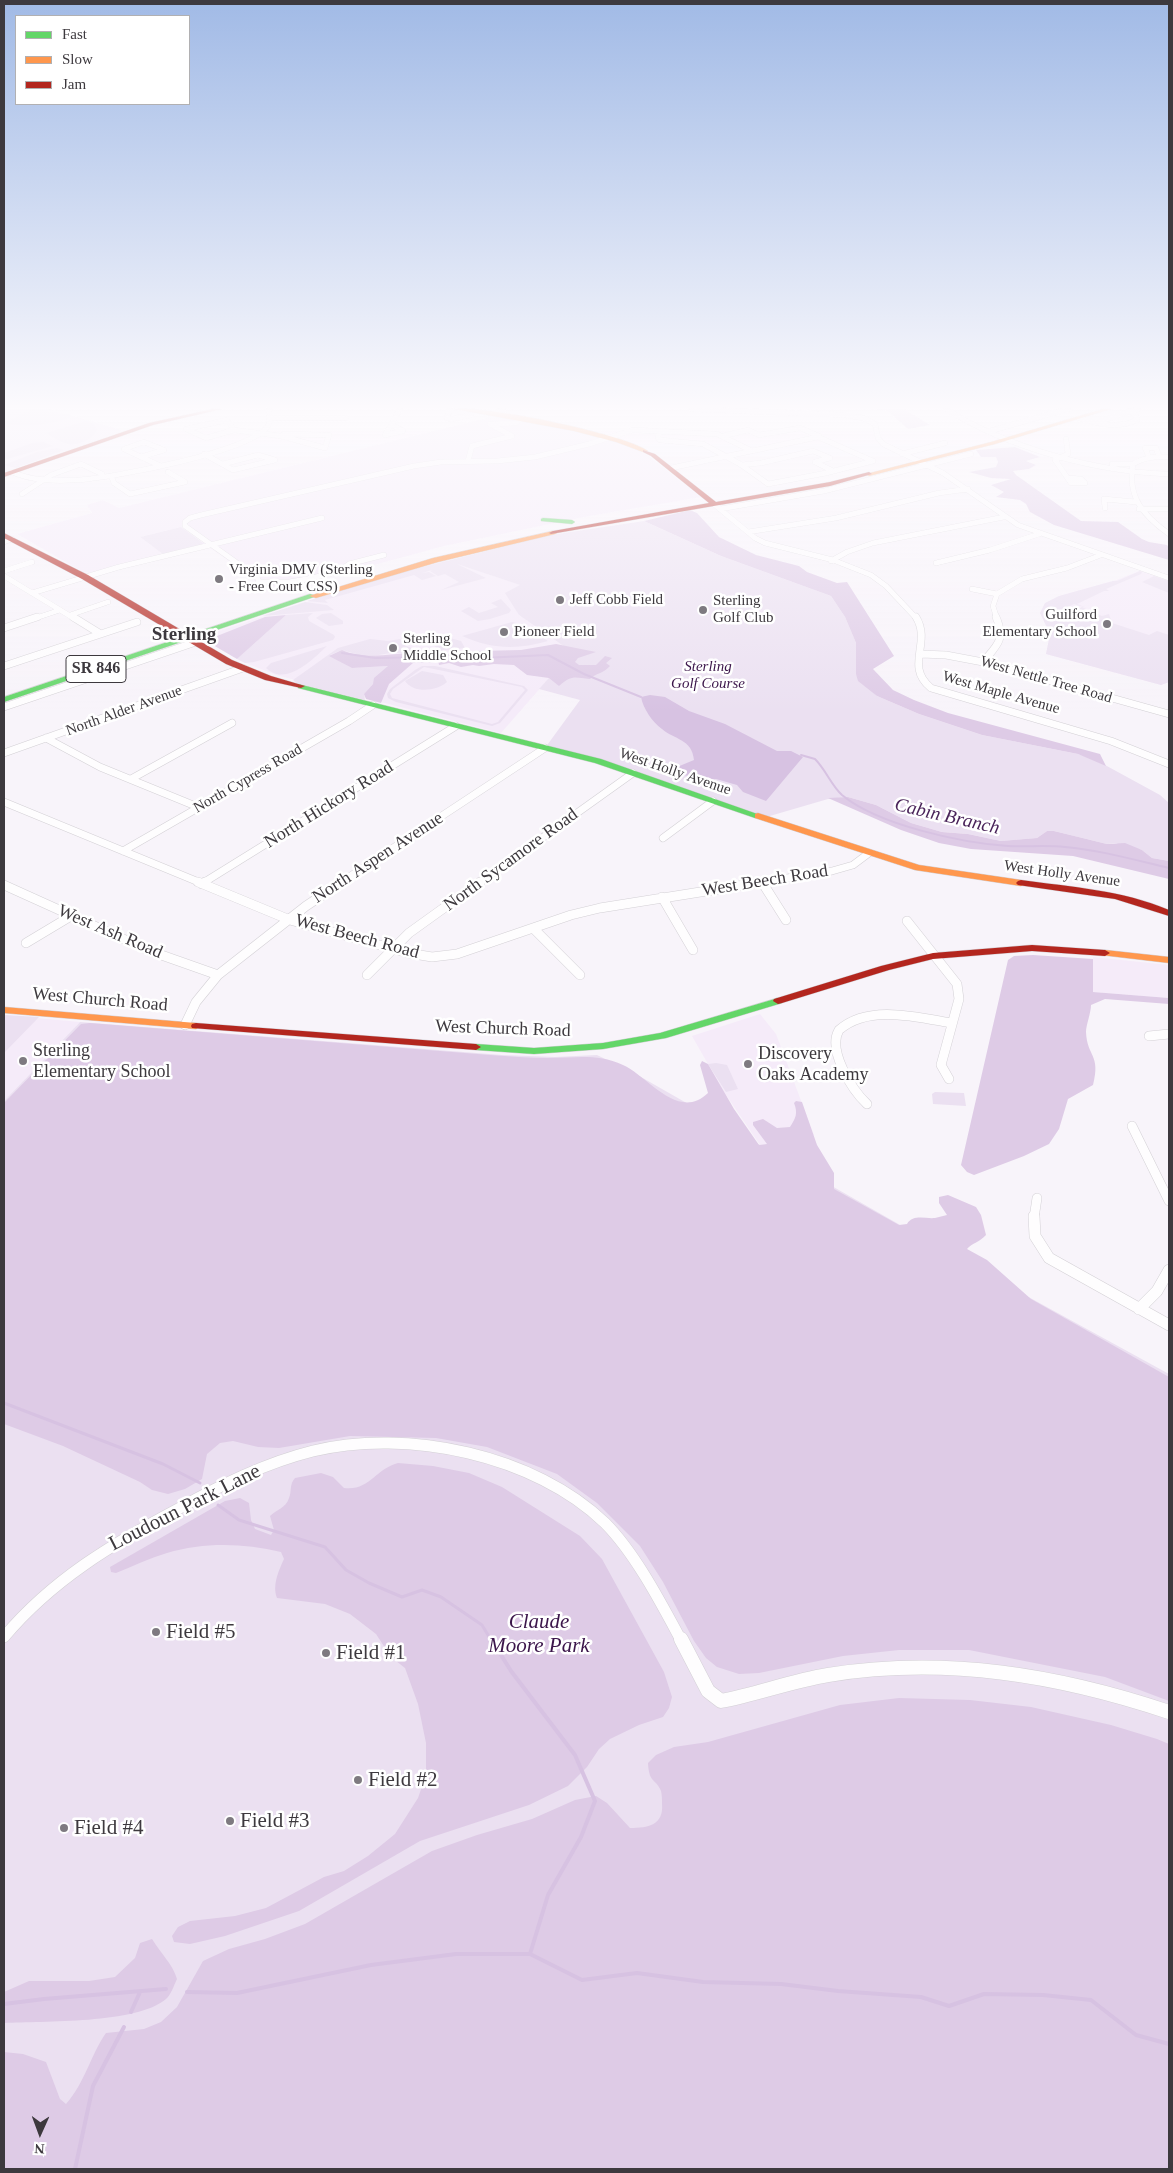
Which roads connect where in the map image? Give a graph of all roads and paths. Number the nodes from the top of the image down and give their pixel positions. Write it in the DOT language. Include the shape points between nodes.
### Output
graph roads {
  1 [pos="223,510"];
  2 [pos="663,510"];
  3 [pos="677,510"];
  4 [pos="722,510"];
  5 [pos="867,510"];
  6 [pos="996,510"];
  7 [pos="1140,510"];
  8 [pos="1004,517"];
  9 [pos="324,519"];
  10 [pos="543,520"];
  11 [pos="572,522"];
  12 [pos="1166,530"];
  13 [pos="748,532"];
  14 [pos="1039,534"];
  15 [pos="1169,534"];
  16 [pos="7,539"];
  17 [pos="215,546"];
  18 [pos="384,555"];
  19 [pos="1101,555"];
  20 [pos="831,561"];
  21 [pos="32,562"];
  22 [pos="936,563"];
  23 [pos="4,571"];
  24 [pos="4,576"];
  25 [pos="87,578"];
  26 [pos="1169,578"];
  27 [pos="11,580"];
  28 [pos="4,582"];
  29 [pos="260,584"];
  30 [pos="972,589"];
  31 [pos="997,594"];
  32 [pos="35,595"];
  33 [pos="108,602"];
  34 [pos="60,610"];
  35 [pos="70,615"];
  36 [pos="137,622"];
  37 [pos="4,628"];
  38 [pos="99,633"];
  39 [pos="188,637"];
  40 [pos="921,654"];
  41 [pos="984,662"];
  42 [pos="4,666"];
  43 [pos="243,668"];
  44 [pos="4,690"];
  45 [pos="4,700"];
  46 [pos="373,705"];
  47 [pos="4,707"];
  48 [pos="1169,714"];
  49 [pos="232,723"];
  50 [pos="456,726"];
  51 [pos="46,738"];
  52 [pos="545,748"];
  53 [pos="4,753"];
  54 [pos="1169,764"];
  55 [pos="633,773"];
  56 [pos="131,779"];
  57 [pos="713,801"];
  58 [pos="4,802"];
  59 [pos="198,807"];
  60 [pos="663,838"];
  61 [pos="123,851"];
  62 [pos="869,853"];
  63 [pos="762,882"];
  64 [pos="202,884"];
  65 [pos="4,886"];
  66 [pos="662,897"];
  67 [pos="1169,913"];
  68 [pos="71,916"];
  69 [pos="290,920"];
  70 [pos="786,920"];
  71 [pos="907,921"];
  72 [pos="534,929"];
  73 [pos="26,943"];
  74 [pos="392,949"];
  75 [pos="693,950"];
  76 [pos="933,956"];
  77 [pos="1169,960"];
  78 [pos="218,975"];
  79 [pos="367,975"];
  80 [pos="580,975"];
  81 [pos="4,1010"];
  82 [pos="951,1023"];
  83 [pos="184,1025"];
  84 [pos="1169,1034"];
  85 [pos="1150,1036"];
  86 [pos="949,1079"];
  87 [pos="867,1104"];
  88 [pos="1132,1126"];
  89 [pos="1168,1195"];
  90 [pos="1037,1198"];
  91 [pos="1169,1270"];
  92 [pos="1139,1309"];
  93 [pos="1169,1325"];
  94 [pos="4,1637"];
  95 [pos="1169,1712"];
  1 -- 17 [label="street" via="195,522 192,529"];
  2 -- 11 [label="main road, SR 846"];
  3 -- 39 [label="main road, SR 846" via="581,527 456,555 349,584"];
  4 -- 13 [label="street, West Maple Avenue"];
  5 -- 13 [label="street"];
  6 -- 8 [label="street"];
  7 -- 12 [label="street" via="1150,521"];
  8 -- 14 [label="street"];
  8 -- 20 [label="street" via="863,545 841,553"];
  9 -- 17 [label="street"];
  10 -- 11 [label="main road"];
  11 -- 39 [label="main road, SR 846" via="378,568"];
  12 -- 15 [label="street"];
  13 -- 20 [label="street, West Maple Avenue" via="765,543"];
  14 -- 19 [label="street"];
  14 -- 22 [label="street"];
  16 -- 25 [label="main road, West Holly Avenue"];
  17 -- 25 [label="street"];
  17 -- 29 [label="street" via="257,577"];
  18 -- 29 [label="street" via="307,579"];
  19 -- 26 [label="street"];
  19 -- 31 [label="street" via="1022,580"];
  20 -- 40 [label="street, West Maple Avenue" via="872,575 906,606 920,625"];
  21 -- 23 [label="street"];
  24 -- 27 [label="street"];
  25 -- 32 [label="street"];
  25 -- 39 [label="main road, West Holly Avenue"];
  27 -- 28 [label="street"];
  27 -- 32 [label="street"];
  30 -- 31 [label="street"];
  31 -- 41 [label="street" via="992,607 1000,636 998,645"];
  32 -- 34 [label="street"];
  33 -- 35 [label="street"];
  34 -- 35 [label="street"];
  34 -- 37 [label="street"];
  35 -- 38 [label="street"];
  36 -- 38 [label="street"];
  38 -- 42 [label="street"];
  39 -- 43 [label="main road, West Holly Avenue"];
  39 -- 44 [label="main road, SR 846"];
  39 -- 45 [label="main road, SR 846"];
  39 -- 47 [label="street"];
  40 -- 41 [label="street, West Nettle Tree Road"];
  40 -- 54 [label="street, West Maple Avenue" via="918,677 931,688 1097,736"];
  41 -- 48 [label="street, West Nettle Tree Road"];
  43 -- 46 [label="main road, West Holly Avenue" via="282,682"];
  43 -- 51 [label="street, North Alder Avenue"];
  46 -- 50 [label="main road, West Holly Avenue"];
  46 -- 59 [label="street, North Cypress Road"];
  49 -- 56 [label="street"];
  50 -- 52 [label="main road, West Holly Avenue"];
  50 -- 64 [label="street, North Hickory Road"];
  51 -- 53 [label="street, North Alder Avenue"];
  51 -- 56 [label="street" via="100,767"];
  52 -- 55 [label="main road, West Holly Avenue" via="598,760"];
  52 -- 69 [label="street, North Aspen Avenue" via="324,893"];
  55 -- 57 [label="main road, West Holly Avenue"];
  55 -- 74 [label="street, North Sycamore Road" via="409,933"];
  56 -- 59 [label="street"];
  57 -- 60 [label="street"];
  57 -- 62 [label="main road, West Holly Avenue"];
  58 -- 61 [label="street, West Beech Road"];
  59 -- 61 [label="street, North Cypress Road"];
  61 -- 64 [label="street, West Beech Road"];
  62 -- 63 [label="street, West Beech Road" via="853,865 832,871"];
  62 -- 67 [label="main road, West Holly Avenue" via="947,874 1128,898"];
  63 -- 66 [label="street, West Beech Road"];
  63 -- 70 [label="street"];
  64 -- 69 [label="street, West Beech Road"];
  65 -- 68 [label="street, West Ash Road"];
  66 -- 72 [label="street, West Beech Road" via="571,915"];
  66 -- 75 [label="street"];
  68 -- 73 [label="street"];
  68 -- 78 [label="street, West Ash Road" via="150,951"];
  69 -- 74 [label="street, West Beech Road"];
  69 -- 78 [label="street, North Aspen Avenue"];
  71 -- 76 [label="street"];
  72 -- 74 [label="street, West Beech Road" via="457,954 432,956"];
  72 -- 80 [label="street"];
  74 -- 79 [label="street"];
  76 -- 77 [label="main road, West Church Road" via="1032,948"];
  76 -- 82 [label="street" via="957,984 959,991"];
  76 -- 83 [label="main road, West Church Road" via="692,1028 632,1042 580,1048 507,1050"];
  78 -- 83 [label="street, North Aspen Avenue" via="196,1002"];
  81 -- 83 [label="main road, West Church Road"];
  82 -- 86 [label="street" via="941,1065"];
  82 -- 87 [label="street" via="882,1014 847,1023 838,1029 834,1044 839,1057 854,1093"];
  84 -- 85 [label="street"];
  88 -- 89 [label="street"];
  90 -- 92 [label="street" via="1032,1225 1038,1247 1058,1264"];
  91 -- 92 [label="street" via="1157,1291"];
  92 -- 93 [label="street"];
  94 -- 95 [label="street, Loudoun Park Lane" via="53,1586 86,1562 222,1484 276,1462 315,1452 356,1446 410,1444 461,1451 513,1467 559,1490 600,1518 629,1552 653,1588 708,1691 721,1701 828,1675 903,1667 951,1667 994,1670 1080,1684"];
}
